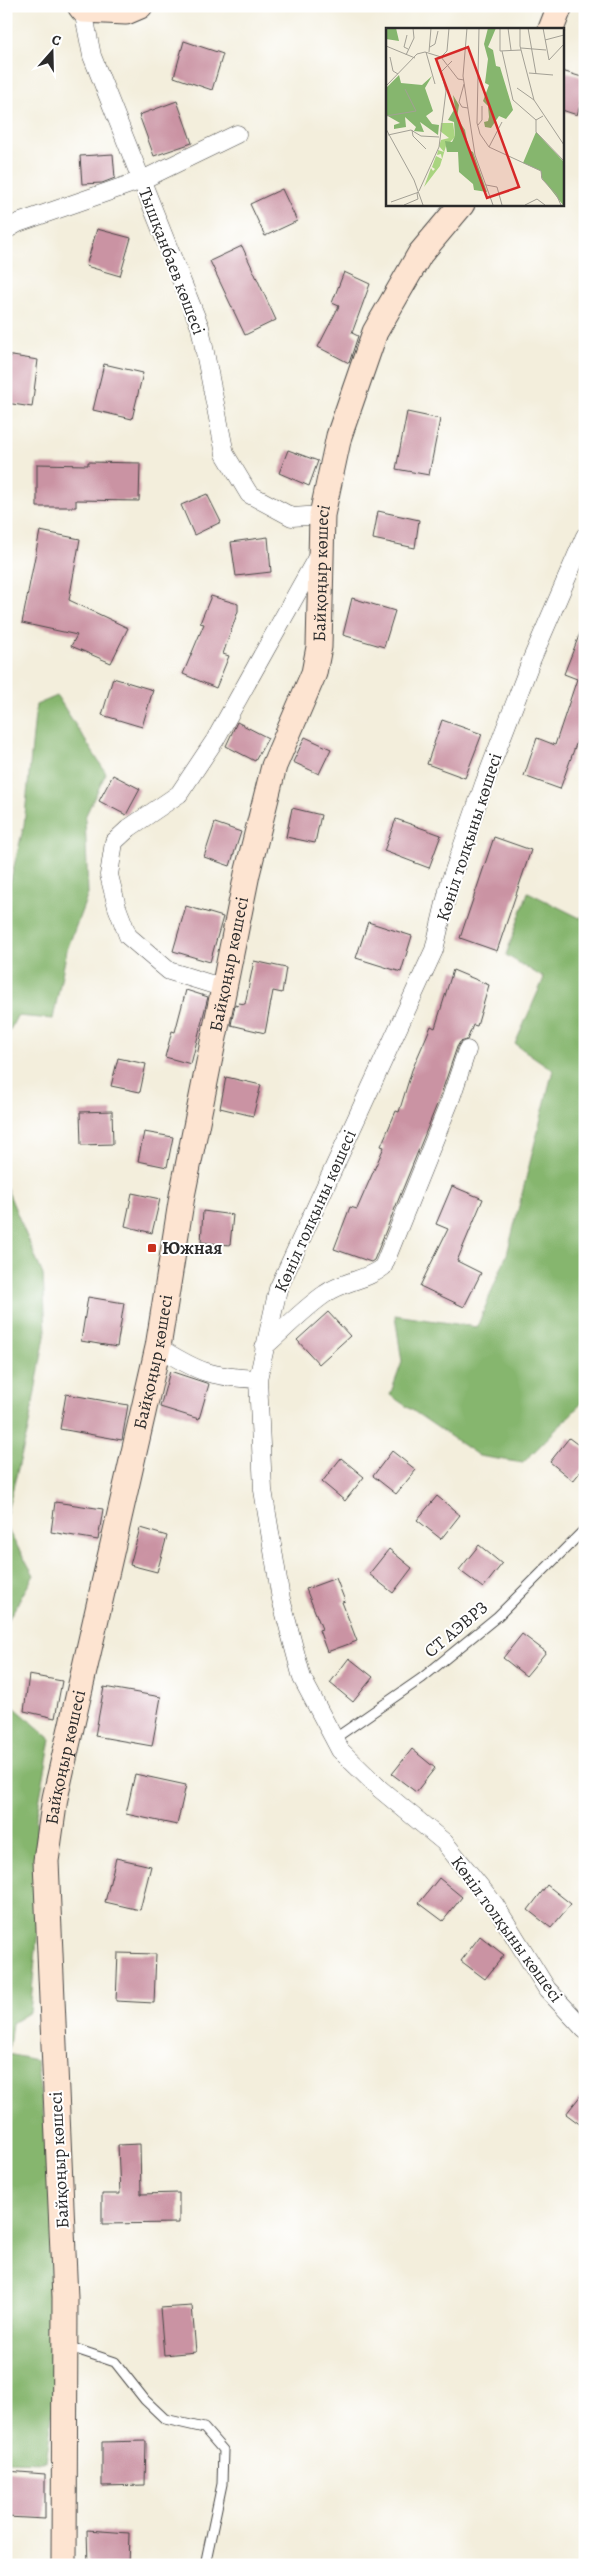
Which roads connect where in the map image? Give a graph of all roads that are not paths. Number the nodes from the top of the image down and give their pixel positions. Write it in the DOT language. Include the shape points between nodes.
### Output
graph roads {
  1 [pos="140,6"];
  2 [pos="560,6"];
  3 [pos="82,8"];
  4 [pos="551,28"];
  5 [pos="237,134"];
  6 [pos="142,180"];
  7 [pos="461,205"];
  8 [pos="6,230"];
  9 [pos="322,515"];
  10 [pos="585,536"];
  11 [pos="320,551"];
  12 [pos="224,988"];
  13 [pos="466,1050"];
  14 [pos="158,1347"];
  15 [pos="264,1347"];
  16 [pos="258,1379"];
  17 [pos="585,1529"];
  18 [pos="334,1739"];
  19 [pos="585,2030"];
  20 [pos="65,2346"];
  21 [pos="64,2565"];
  22 [pos="205,2565"];
  1 -- 3 [label="street" via="126,12"];
  2 -- 4 [label="street"];
  3 -- 6 [label="street, Тышқанбаев көшесі" via="92,56"];
  5 -- 6 [label="street"];
  6 -- 8 [label="street"];
  6 -- 9 [label="street, Тышқанбаев көшесі" via="200,327 225,454 250,494 292,517"];
  7 -- 9 [label="street, Байқоңыр көшесі" via="420,254 375,332 339,436"];
  9 -- 11 [label="street, Байқоңыр көшесі"];
  10 -- 15 [label="street, Көніл толқыны көшесі" via="484,784 450,882 434,950 278,1288"];
  11 -- 12 [label="street, Байқоңыр көшесі" via="319,647 314,673 274,766 247,874"];
  11 -- 12 [label="street" via="215,740 179,794 114,842 109,875 128,936 170,971"];
  12 -- 14 [label="street, Байқоңыр көшесі" via="182,1196"];
  13 -- 15 [label="street" via="450,1101 383,1267 373,1275 325,1293"];
  14 -- 16 [label="street" via="203,1372 222,1377"];
  14 -- 20 [label="street, Байқоңыр көшесі" via="56,1798 46,1861"];
  15 -- 16 [label="street, Көніл толқыны көшесі"];
  16 -- 18 [label="street, Көніл толқыны көшесі" via="263,1490 281,1600 302,1678"];
  17 -- 18 [label="lane, СТ АЭВРЗ" via="498,1616 422,1678"];
  18 -- 19 [label="street, Көніл толқыны көшесі" via="340,1750 380,1789 444,1842 495,1905 547,1989"];
  20 -- 21 [label="street, Байқоңыр көшесі"];
  20 -- 22 [label="lane" via="115,2362 145,2400 165,2419 204,2428 223,2450 222,2484"];
}
